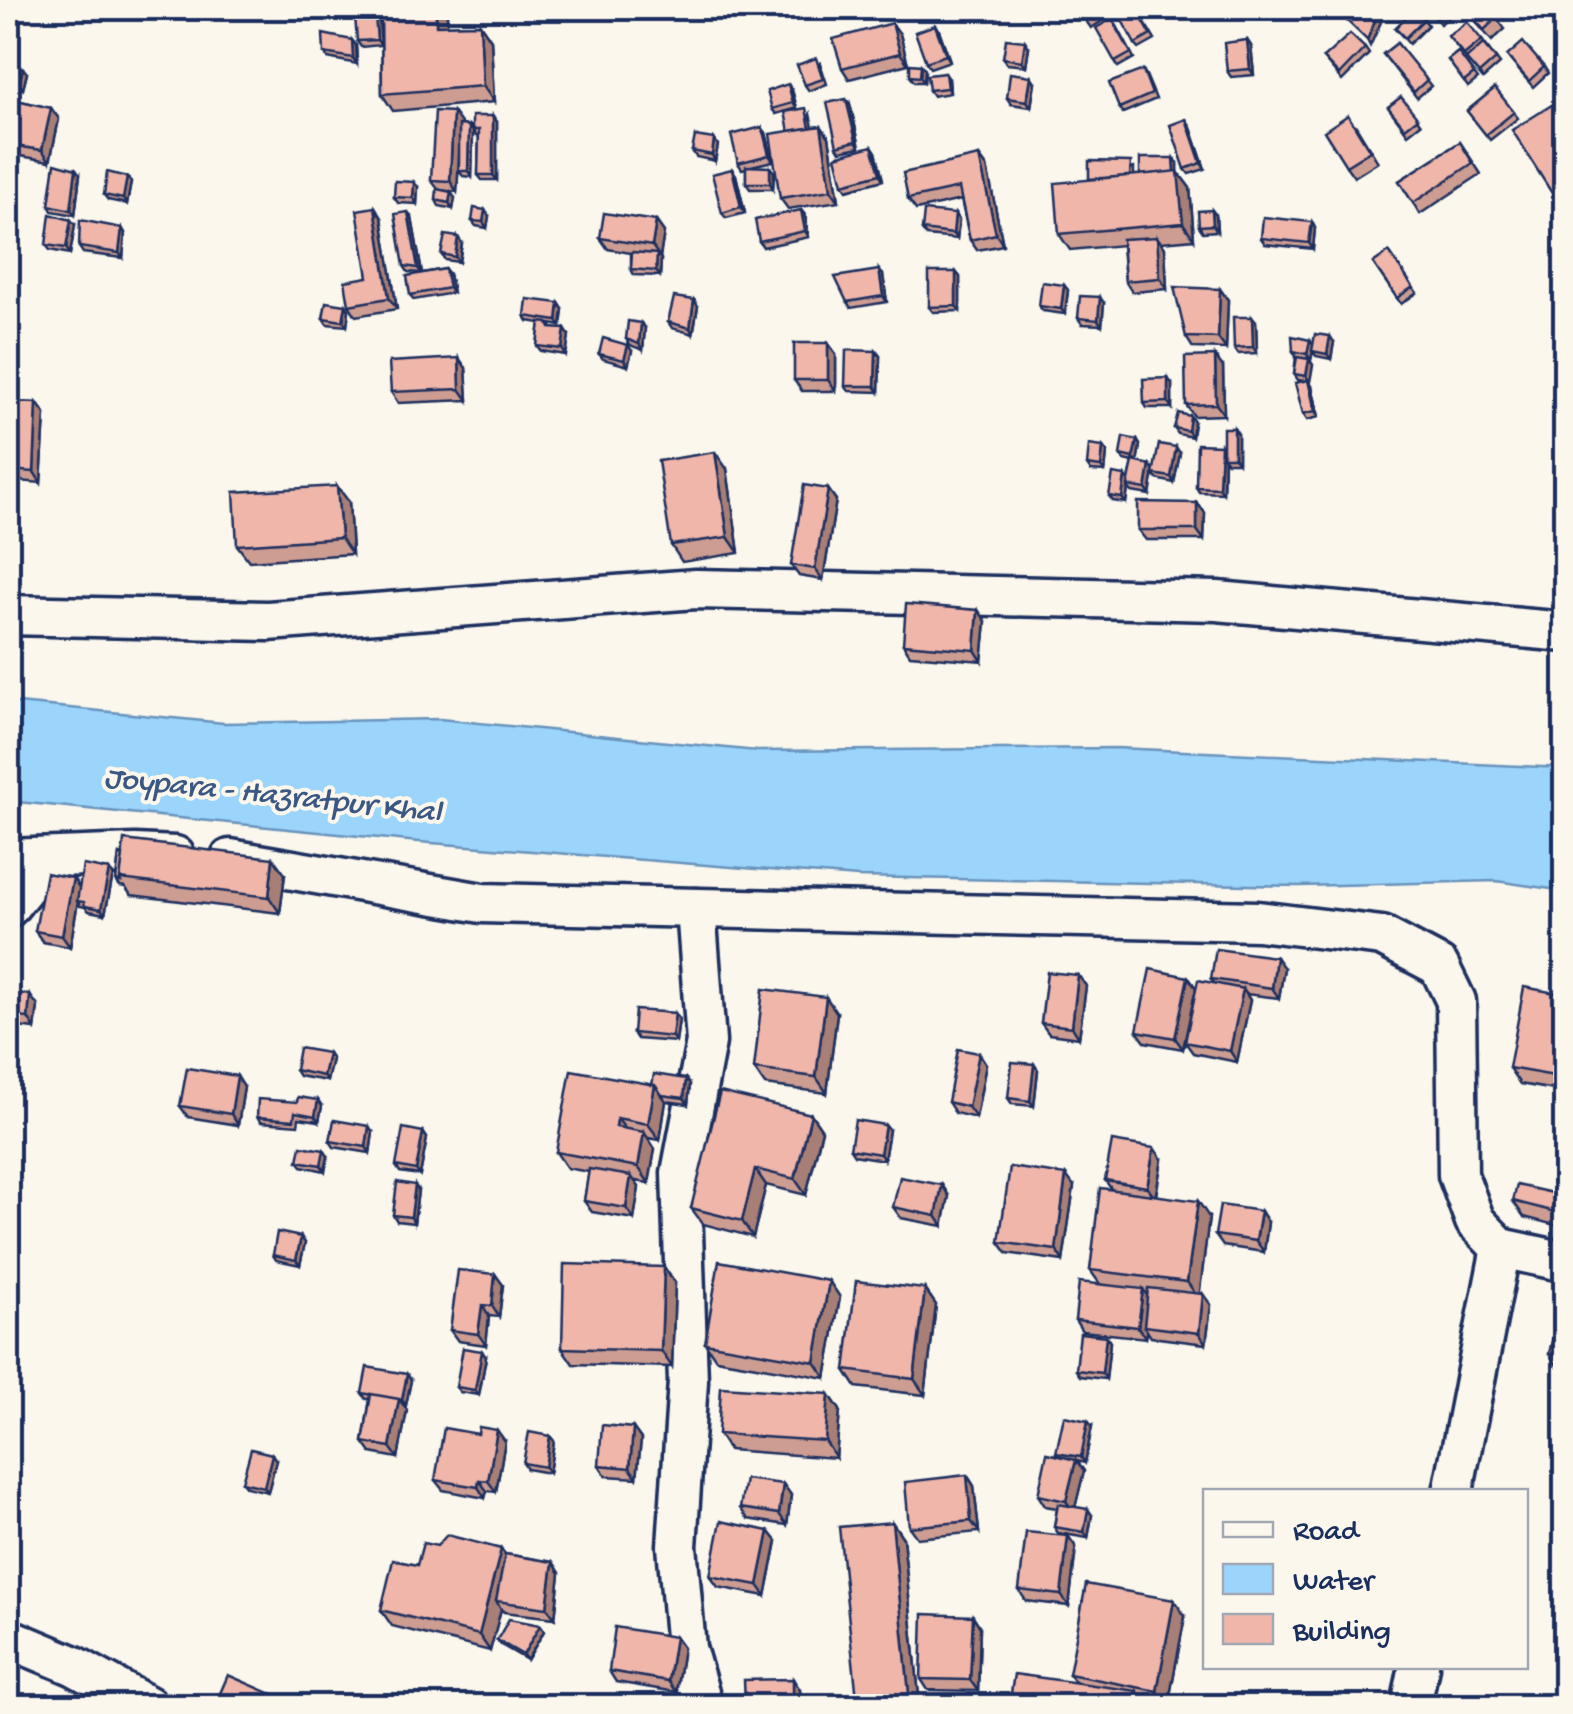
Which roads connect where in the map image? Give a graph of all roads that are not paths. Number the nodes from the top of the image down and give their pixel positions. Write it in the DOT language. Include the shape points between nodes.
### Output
graph roads {
  1 [pos="8,615"];
  2 [pos="1566,632"];
  3 [pos="24,859"];
  4 [pos="8,908"];
  5 [pos="696,908"];
  6 [pos="1501,1248"];
  7 [pos="1566,1262"];
  8 [pos="1455,1489"];
  9 [pos="8,1638"];
  10 [pos="1418,1669"];
  11 [pos="148,1706"];
  12 [pos="703,1706"];
  13 [pos="1411,1706"];
  1 -- 2 [label="street" via="268,621 696,588 1217,601"];
  3 -- 4 [label="street" via="24,888"];
  3 -- 5 [label="street" via="134,854 247,860 482,903"];
  5 -- 6 [label="street" via="1258,921 1382,936 1439,966 1456,1000 1458,1174 1475,1221"];
  5 -- 12 [label="street" via="706,1042 680,1173 688,1380 676,1546 686,1648"];
  6 -- 7 [label="street"];
  6 -- 8 [label="street"];
  9 -- 11 [label="street"];
  10 -- 13 [label="street"];
}
